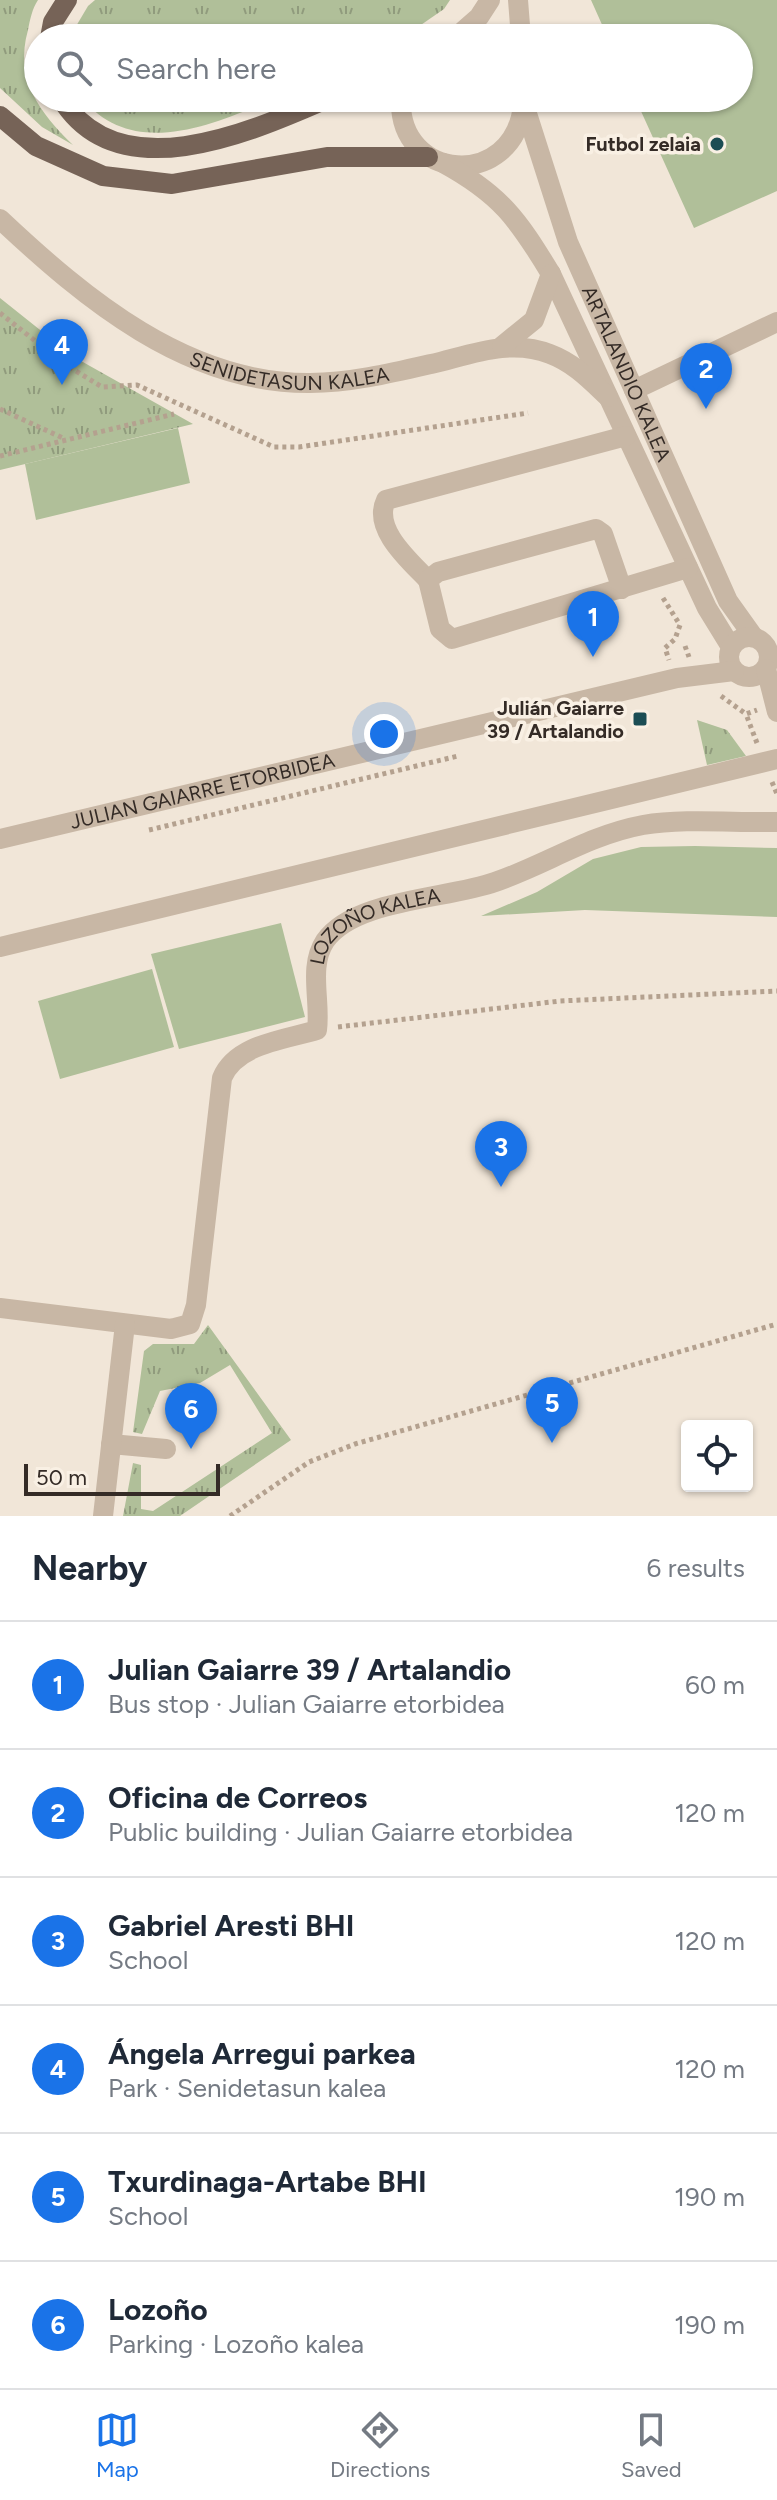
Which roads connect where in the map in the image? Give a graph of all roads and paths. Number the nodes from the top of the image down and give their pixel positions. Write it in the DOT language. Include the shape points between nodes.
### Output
graph roads {
  1 [pos="67,0"];
  2 [pos="490,0"];
  3 [pos="518,0"];
  4 [pos="53,24"];
  5 [pos="471,24"];
  6 [pos="520,24"];
  7 [pos="70,112"];
  8 [pos="296,112"];
  9 [pos="403,112"];
  10 [pos="521,112"];
  11 [pos="527,112"];
  12 [pos="0,116"];
  13 [pos="436,160"];
  14 [pos="0,219"];
  15 [pos="551,274"];
  16 [pos="0,313"];
  17 [pos="777,322"];
  18 [pos="507,347"];
  19 [pos="634,390"];
  20 [pos="608,397"];
  21 [pos="0,409"];
  22 [pos="528,413"];
  23 [pos="174,414"];
  24 [pos="626,436"];
  25 [pos="66,440"];
  26 [pos="0,456"];
  27 [pos="688,568"];
  28 [pos="428,580"];
  29 [pos="622,589"];
  30 [pos="764,637"];
  31 [pos="731,647"];
  32 [pos="766,669"];
  33 [pos="738,674"];
  34 [pos="776,708"];
  35 [pos="777,759"];
  36 [pos="777,822"];
  37 [pos="0,839"];
  38 [pos="0,947"];
  39 [pos="777,992"];
  40 [pos="317,1030"];
  41 [pos="0,1308"];
  42 [pos="125,1324"];
  43 [pos="777,1324"];
  44 [pos="111,1444"];
  45 [pos="166,1449"];
  46 [pos="103,1516"];
  47 [pos="230,1516"];
  1 -- 4 [label="main road"];
  2 -- 5 [label="street"];
  3 -- 6 [label="street"];
  7 -- 8 [label="main road" via="95,135 121,144 180,149"];
  9 -- 13 [label="street" via="405,128"];
  10 -- 13 [label="street" via="517,130 500,154 462,167"];
  11 -- 19 [label="street, ARTALANDIO KALEA" via="568,242"];
  12 -- 13 [label="main road" via="36,146 103,176 172,184 327,157"];
  13 -- 15 [label="street, ARTALANDIO KALEA" via="498,198"];
  14 -- 18 [label="street, SENIDETASUN KALEA" via="130,326 191,360 242,373 310,383 378,375"];
  15 -- 18 [label="street" via="534,320"];
  15 -- 20 [label="street, ARTALANDIO KALEA"];
  16 -- 22 [label="path" via="102,387 137,385 274,447"];
  17 -- 19 [label="street"];
  18 -- 20 [label="street, SENIDETASUN KALEA" via="548,353 577,368"];
  19 -- 30 [label="street, ARTALANDIO KALEA" via="728,601"];
  20 -- 24 [label="street, ARTALANDIO KALEA"];
  21 -- 25 [label="path"];
  23 -- 25 [label="path"];
  24 -- 27 [label="street, ARTALANDIO KALEA"];
  24 -- 28 [label="street" via="386,500 382,515 396,547"];
  25 -- 26 [label="path"];
  27 -- 29 [label="street"];
  27 -- 31 [label="street, ARTALANDIO KALEA"];
  28 -- 29 [label="street" via="440,629 452,639"];
  28 -- 29 [label="street" via="438,572 596,529 603,534"];
  30 -- 31 [label="street" via="740,638"];
  30 -- 32 [label="street"];
  31 -- 33 [label="street" via="728,659"];
  32 -- 33 [label="street" via="755,677"];
  32 -- 34 [label="street"];
  33 -- 34 [label="street"];
  33 -- 37 [label="street, JULIAN GAIARRE ETORBIDEA" via="662,681"];
  35 -- 38 [label="street"];
  36 -- 40 [label="street, LOZOÑO KALEA" via="645,825 593,838 495,882 362,914 340,925 315,959"];
  39 -- 40 [label="path" via="560,1001"];
  40 -- 42 [label="street" via="239,1054 228,1064 190,1324 171,1329"];
  41 -- 42 [label="street"];
  42 -- 44 [label="street"];
  43 -- 47 [label="path" via="355,1444 309,1462"];
  44 -- 45 [label="street"];
  44 -- 46 [label="street"];
}
